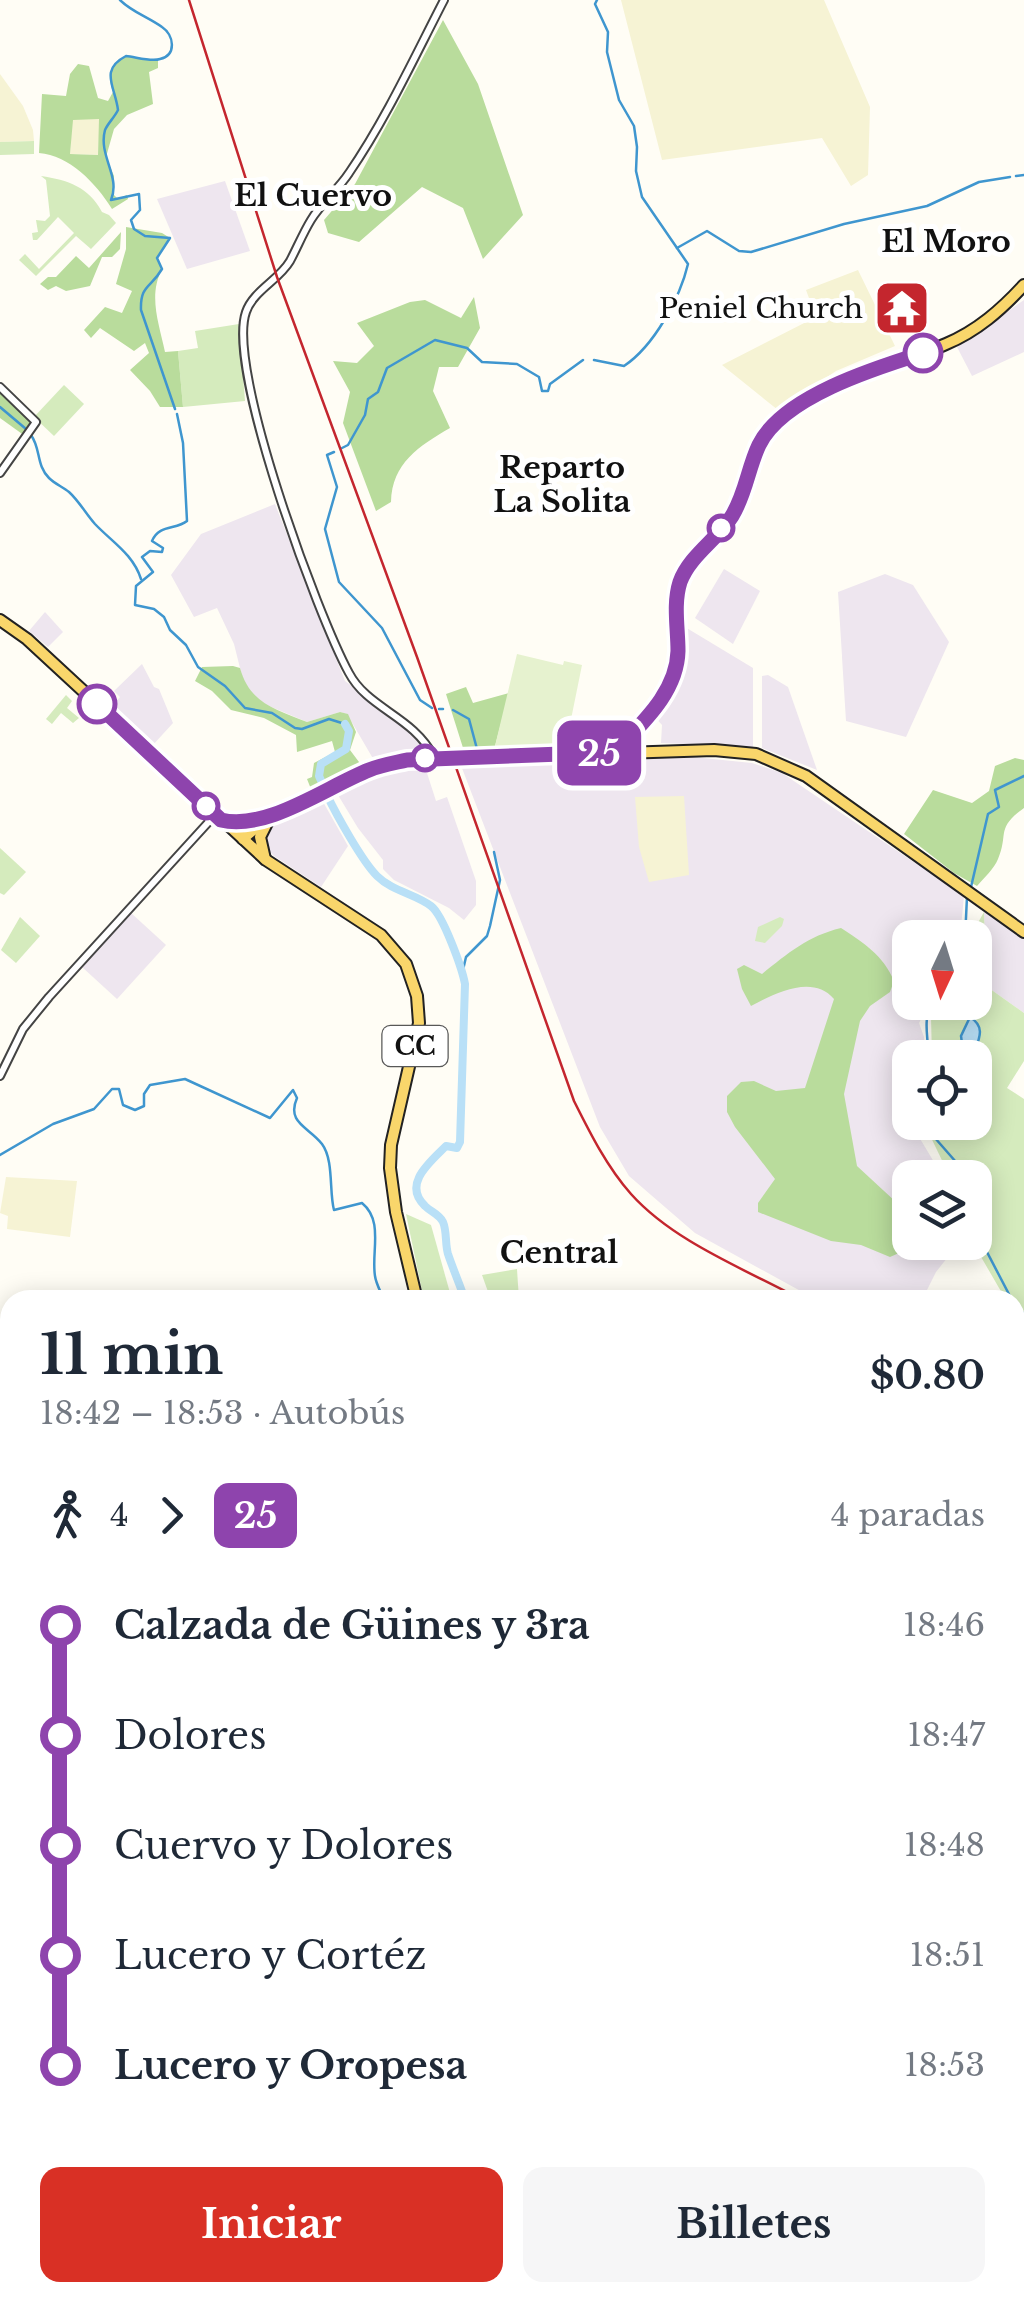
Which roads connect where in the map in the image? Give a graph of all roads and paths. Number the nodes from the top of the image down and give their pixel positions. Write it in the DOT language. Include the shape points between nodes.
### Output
graph roads {
  1 [pos="444,0"];
  2 [pos="1024,285"];
  3 [pos="0,388"];
  4 [pos="0,473"];
  5 [pos="0,620"];
  6 [pos="615,752"];
  7 [pos="434,758"];
  8 [pos="273,814"];
  9 [pos="218,817"];
  10 [pos="243,840"];
  11 [pos="266,860"];
  12 [pos="1024,932"];
  13 [pos="0,1076"];
  14 [pos="415,1290"];
  1 -- 7 [label="street" via="359,158 244,319 262,445 350,674 413,727"];
  2 -- 6 [label="main road" via="963,336 831,388 770,427 735,510 682,577 678,654 668,688"];
  3 -- 4 [label="street" via="35,425"];
  5 -- 9 [label="main road, CC"];
  6 -- 7 [label="main road"];
  6 -- 12 [label="main road" via="734,752 787,765"];
  7 -- 8 [label="main road" via="374,768"];
  8 -- 9 [label="main road" via="246,823"];
  8 -- 10 [label="main road"];
  8 -- 11 [label="main road" via="260,838"];
  9 -- 10 [label="main road, CC"];
  9 -- 13 [label="street" via="48,997"];
  10 -- 11 [label="main road, CC"];
  11 -- 14 [label="main road, CC" via="381,934 414,984 419,1023 390,1168"];
}
